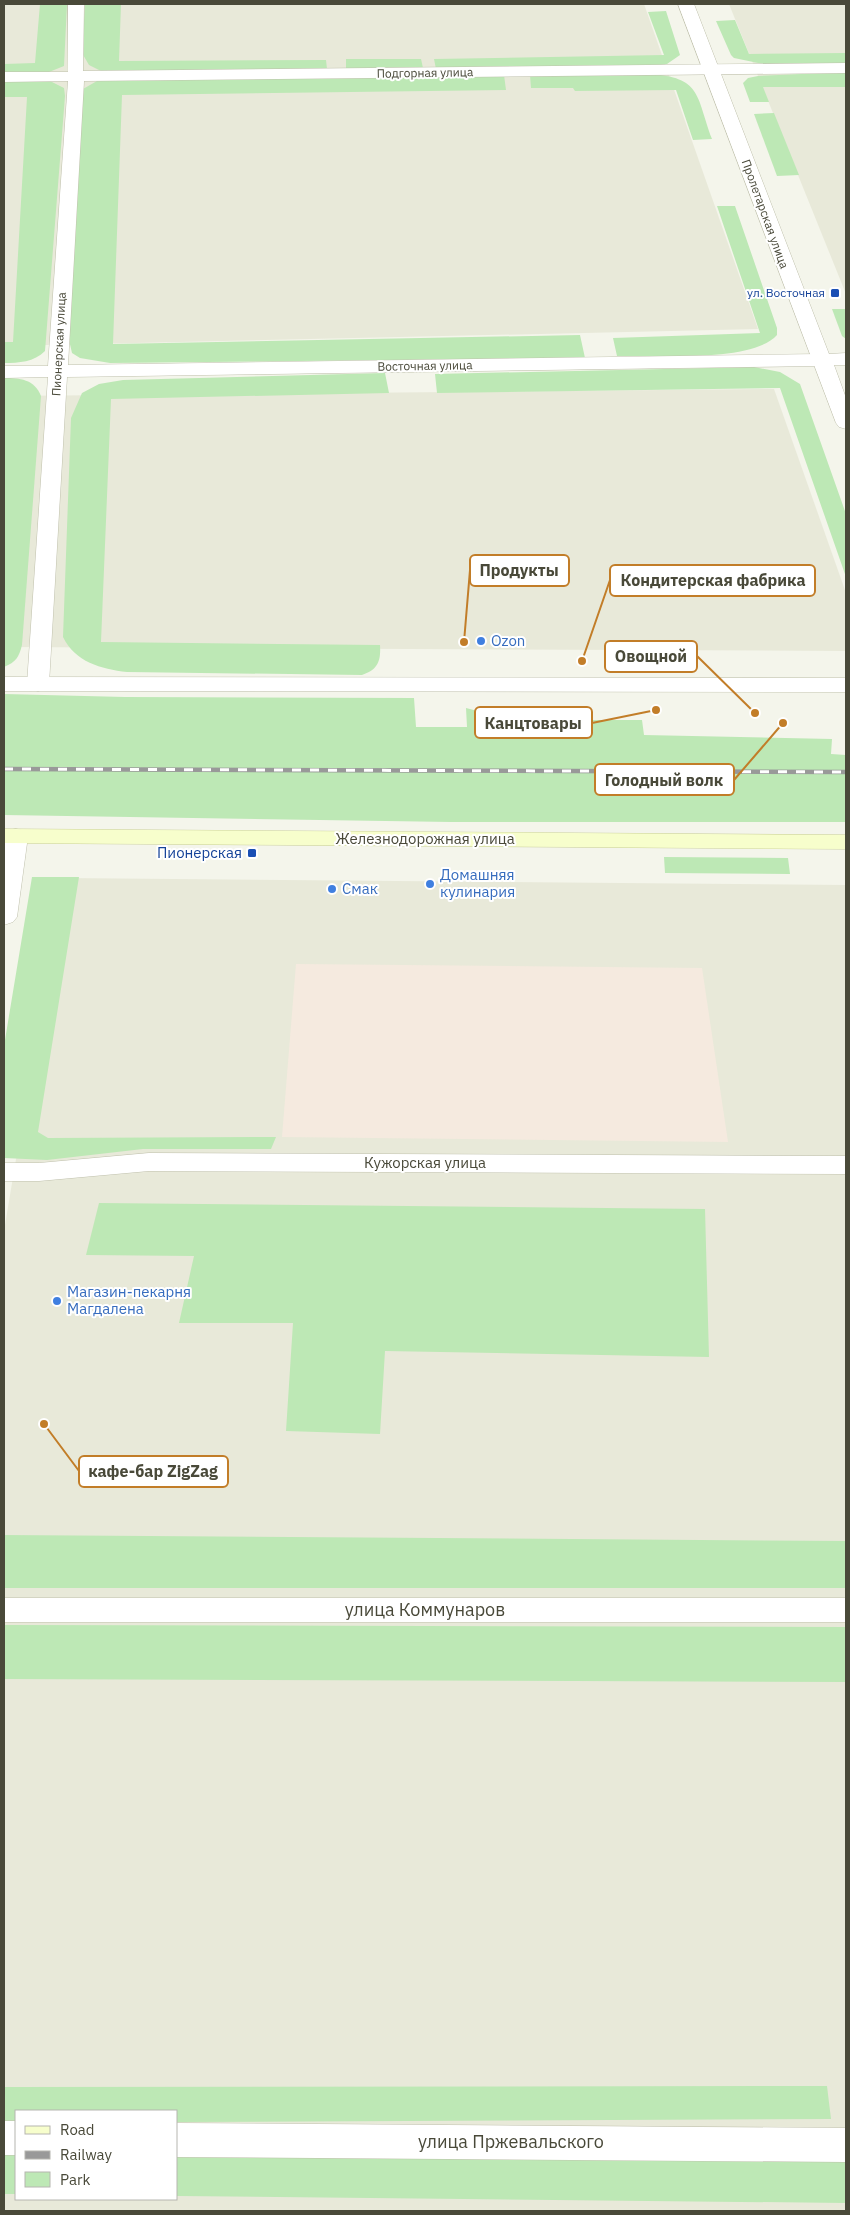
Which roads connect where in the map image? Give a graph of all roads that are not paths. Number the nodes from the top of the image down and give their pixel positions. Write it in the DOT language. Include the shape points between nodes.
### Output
graph roads {
  1 [pos="76,4"];
  2 [pos="686,4"];
  3 [pos="846,68"];
  4 [pos="711,69"];
  5 [pos="4,77"];
  6 [pos="76,77"];
  7 [pos="846,359"];
  8 [pos="821,360"];
  9 [pos="4,372"];
  10 [pos="57,372"];
  11 [pos="846,423"];
  12 [pos="4,684"];
  13 [pos="38,684"];
  14 [pos="846,685"];
  15 [pos="10,836"];
  16 [pos="846,842"];
  17 [pos="4,917"];
  18 [pos="846,1165"];
  19 [pos="4,1172"];
  20 [pos="4,1610"];
  21 [pos="846,1610"];
  22 [pos="178,2140"];
  23 [pos="846,2145"];
  1 -- 6 [label="street, Пионерская улица"];
  2 -- 4 [label="street, Пролетарская улица"];
  3 -- 4 [label="street, Подгорная улица"];
  4 -- 6 [label="street, Подгорная улица"];
  4 -- 8 [label="street, Пролетарская улица"];
  5 -- 6 [label="street, Подгорная улица"];
  6 -- 10 [label="street, Пионерская улица"];
  7 -- 8 [label="street, Восточная улица"];
  8 -- 10 [label="street, Восточная улица"];
  8 -- 11 [label="street, Пролетарская улица"];
  9 -- 10 [label="street, Восточная улица"];
  10 -- 13 [label="street, Пионерская улица"];
  12 -- 13 [label="street"];
  13 -- 14 [label="street"];
  15 -- 16 [label="main road, Железнодорожная улица"];
  15 -- 17 [label="street"];
  18 -- 19 [label="street, Кужорская улица" via="149,1162"];
  20 -- 21 [label="street, улица Коммунаров"];
  22 -- 23 [label="street, улица Пржевальского"];
}
